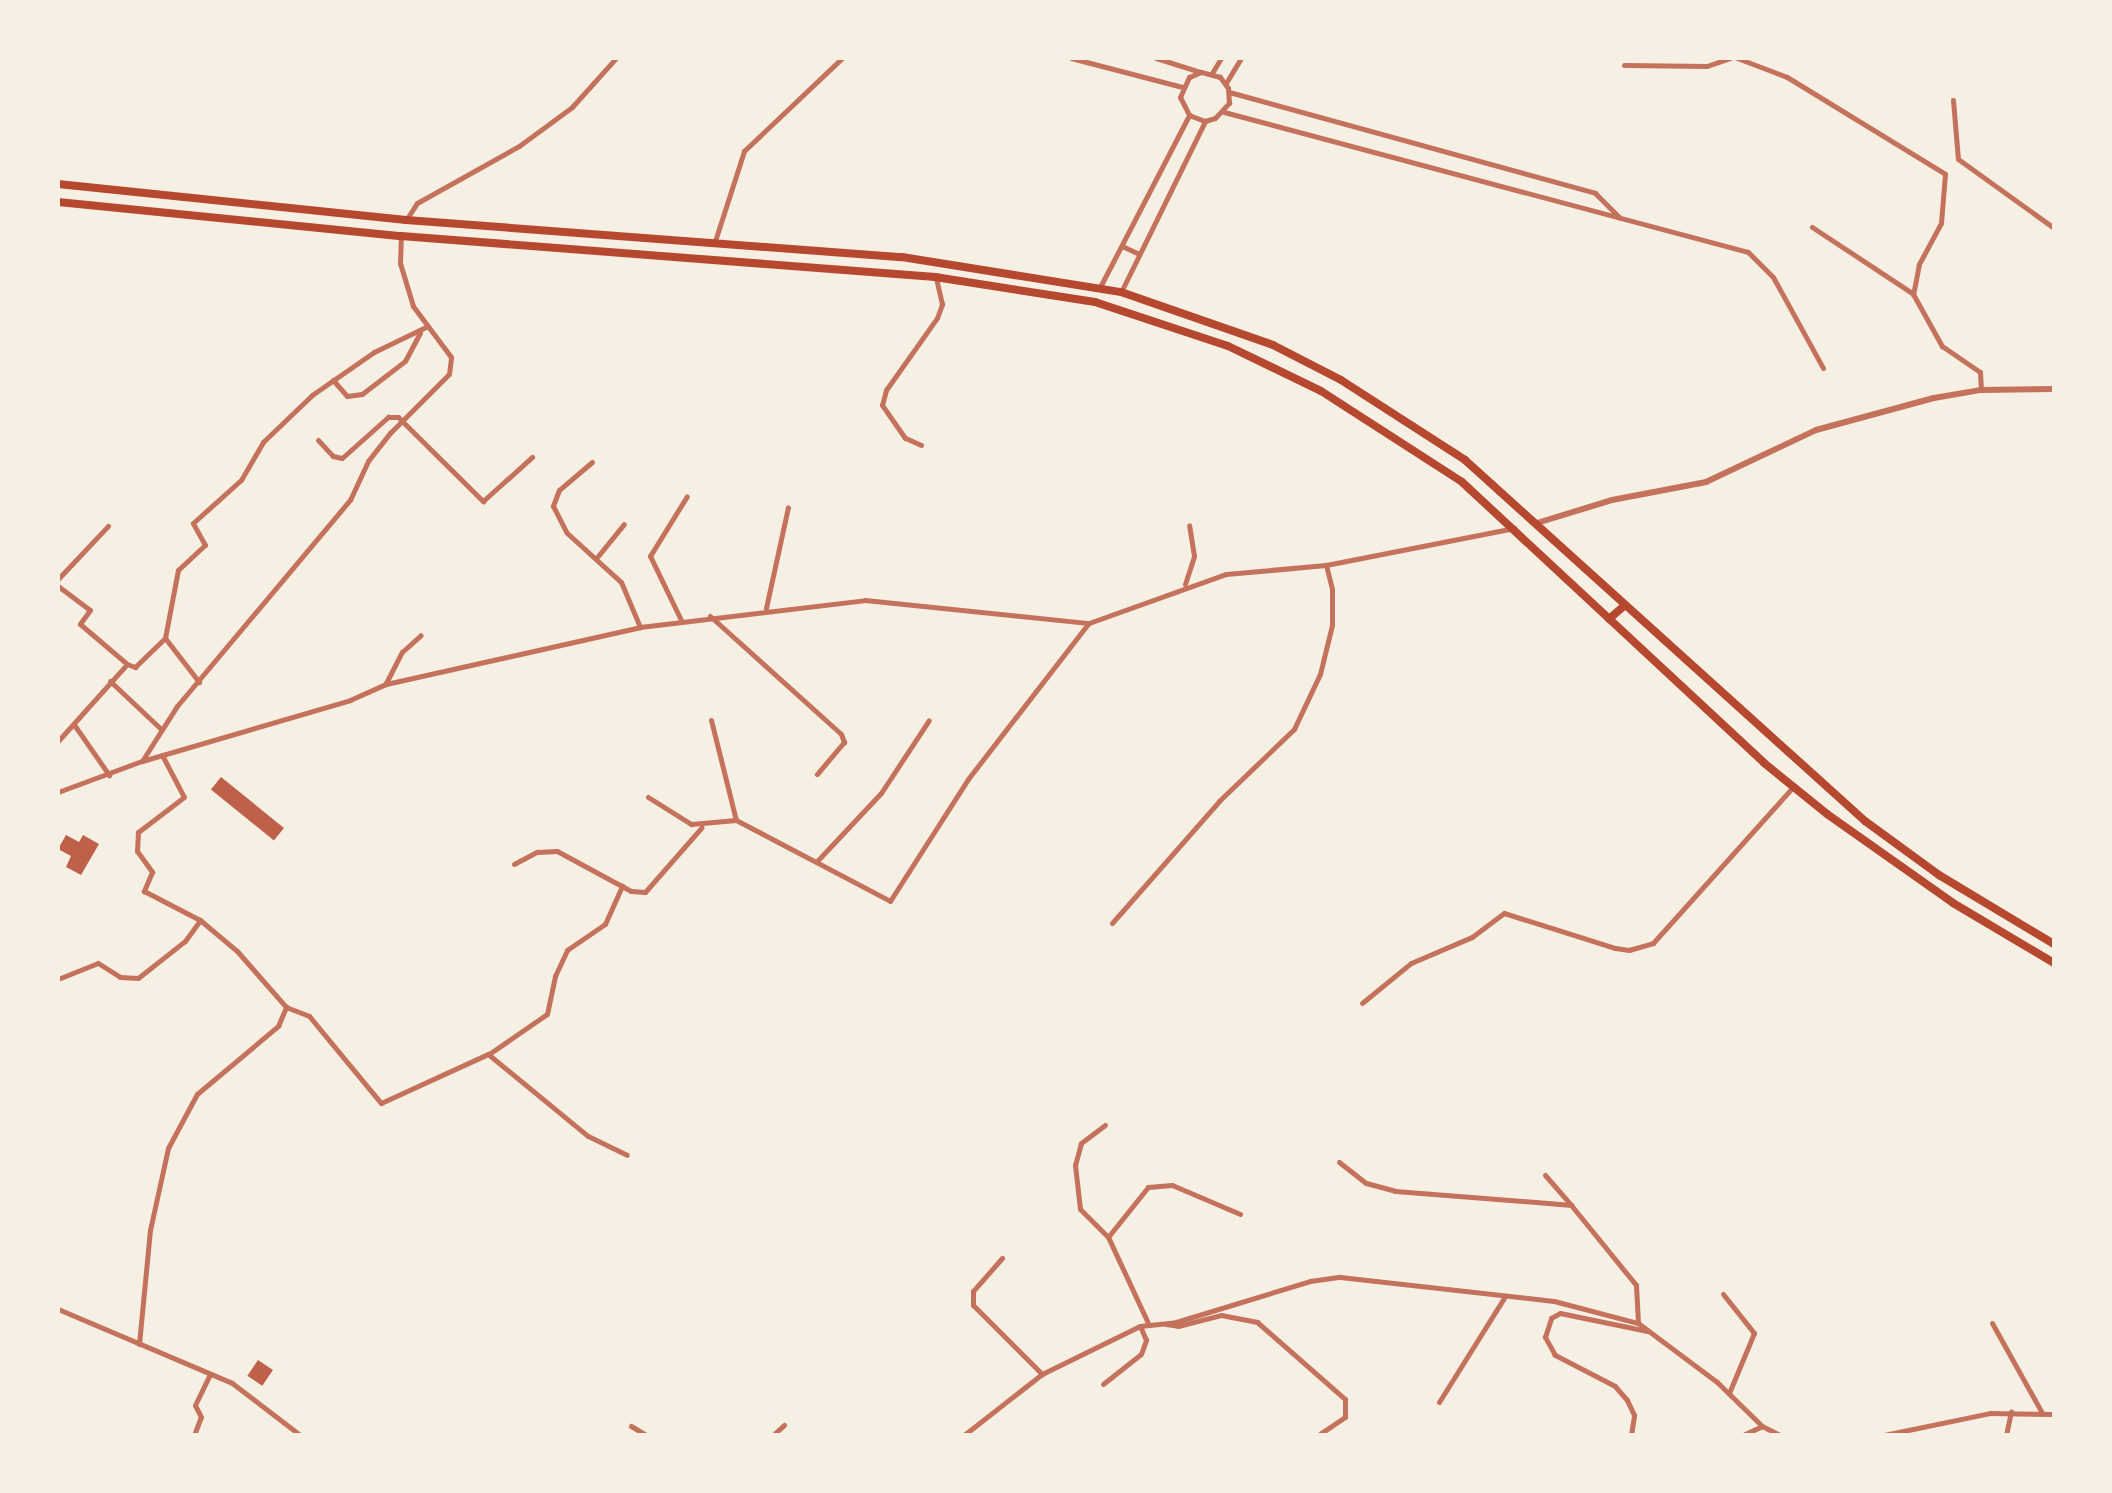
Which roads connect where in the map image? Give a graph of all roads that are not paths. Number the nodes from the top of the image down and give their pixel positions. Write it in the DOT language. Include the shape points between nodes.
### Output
graph roads {
  1 [pos="616,58"];
  2 [pos="842,58"];
  3 [pos="1071,58"];
  4 [pos="1156,58"];
  5 [pos="1221,58"];
  6 [pos="1241,58"];
  7 [pos="1730,58"];
  8 [pos="1737,58"];
  9 [pos="1624,65"];
  10 [pos="1201,72"];
  11 [pos="1212,73"];
  12 [pos="1226,83"];
  13 [pos="1182,87"];
  14 [pos="1229,92"];
  15 [pos="1953,100"];
  16 [pos="1224,112"];
  17 [pos="1189,115"];
  18 [pos="1205,121"];
  19 [pos="58,184"];
  20 [pos="58,202"];
  21 [pos="1620,219"];
  22 [pos="406,220"];
  23 [pos="1812,227"];
  24 [pos="2054,228"];
  25 [pos="401,236"];
  26 [pos="715,241"];
  27 [pos="1122,246"];
  28 [pos="1139,254"];
  29 [pos="902,257"];
  30 [pos="900,273"];
  31 [pos="935,277"];
  32 [pos="1100,287"];
  33 [pos="1121,292"];
  34 [pos="1913,294"];
  35 [pos="423,330"];
  36 [pos="1233,330"];
  37 [pos="1228,346"];
  38 [pos="1823,368"];
  39 [pos="333,380"];
  40 [pos="2054,389"];
  41 [pos="1981,390"];
  42 [pos="405,421"];
  43 [pos="318,440"];
  44 [pos="921,445"];
  45 [pos="532,457"];
  46 [pos="592,462"];
  47 [pos="687,496"];
  48 [pos="788,507"];
  49 [pos="1537,523"];
  50 [pos="624,524"];
  51 [pos="1189,525"];
  52 [pos="108,526"];
  53 [pos="1515,528"];
  54 [pos="598,556"];
  55 [pos="1326,565"];
  56 [pos="58,579"];
  57 [pos="1184,585"];
  58 [pos="58,586"];
  59 [pos="1625,605"];
  60 [pos="766,608"];
  61 [pos="710,615"];
  62 [pos="1609,619"];
  63 [pos="681,620"];
  64 [pos="1089,623"];
  65 [pos="640,627"];
  66 [pos="421,635"];
  67 [pos="165,638"];
  68 [pos="127,664"];
  69 [pos="110,681"];
  70 [pos="199,682"];
  71 [pos="386,684"];
  72 [pos="711,720"];
  73 [pos="929,720"];
  74 [pos="75,726"];
  75 [pos="161,729"];
  76 [pos="58,741"];
  77 [pos="162,755"];
  78 [pos="142,761"];
  79 [pos="817,774"];
  80 [pos="109,775"];
  81 [pos="1793,787"];
  82 [pos="58,792"];
  83 [pos="648,797"];
  84 [pos="736,820"];
  85 [pos="702,827"];
  86 [pos="818,860"];
  87 [pos="514,864"];
  88 [pos="622,886"];
  89 [pos="200,920"];
  90 [pos="1112,923"];
  91 [pos="2054,944"];
  92 [pos="2054,963"];
  93 [pos="58,979"];
  94 [pos="1362,1003"];
  95 [pos="286,1007"];
  96 [pos="488,1054"];
  97 [pos="1105,1125"];
  98 [pos="627,1155"];
  99 [pos="1339,1162"];
  100 [pos="1545,1175"];
  101 [pos="1571,1205"];
  102 [pos="1240,1214"];
  103 [pos="1108,1237"];
  104 [pos="1002,1258"];
  105 [pos="1723,1294"];
  106 [pos="1504,1298"];
  107 [pos="58,1309"];
  108 [pos="1148,1323"];
  109 [pos="1166,1323"];
  110 [pos="1638,1323"];
  111 [pos="1992,1323"];
  112 [pos="1140,1326"];
  113 [pos="1651,1331"];
  114 [pos="139,1344"];
  115 [pos="210,1374"];
  116 [pos="1042,1374"];
  117 [pos="1103,1384"];
  118 [pos="1729,1393"];
  119 [pos="1439,1402"];
  120 [pos="2011,1412"];
  121 [pos="2042,1413"];
  122 [pos="2054,1414"];
  123 [pos="784,1425"];
  124 [pos="631,1426"];
  125 [pos="1762,1426"];
  126 [pos="194,1435"];
  127 [pos="300,1435"];
  128 [pos="646,1435"];
  129 [pos="773,1435"];
  130 [pos="964,1435"];
  131 [pos="1318,1435"];
  132 [pos="1631,1435"];
  133 [pos="1743,1435"];
  134 [pos="1780,1435"];
  135 [pos="1884,1435"];
  136 [pos="2006,1435"];
  1 -- 22 [label="street" via="572,107 519,146 417,203"];
  2 -- 26 [label="street" via="744,151"];
  3 -- 13 [label="street"];
  4 -- 10 [label="street"];
  5 -- 11 [label="street"];
  6 -- 12 [label="street"];
  7 -- 9 [label="street" via="1707,66"];
  8 -- 34 [label="street" via="1787,77 1945,174 1941,223 1919,264"];
  10 -- 11 [label="street"];
  10 -- 13 [label="street"];
  11 -- 12 [label="street"];
  12 -- 14 [label="street"];
  13 -- 17 [label="street"];
  14 -- 16 [label="street"];
  14 -- 21 [label="street" via="1592,192"];
  15 -- 24 [label="street" via="1958,159"];
  16 -- 18 [label="street"];
  16 -- 21 [label="street"];
  17 -- 18 [label="street"];
  17 -- 27 [label="street"];
  18 -- 28 [label="street"];
  19 -- 22 [label="highway"];
  20 -- 25 [label="highway"];
  21 -- 38 [label="street" via="1754,255 1773,277"];
  22 -- 25 [label="highway"];
  22 -- 26 [label="highway"];
  23 -- 34 [label="street"];
  25 -- 30 [label="highway"];
  25 -- 35 [label="street" via="403,278"];
  26 -- 29 [label="highway"];
  27 -- 28 [label="street"];
  27 -- 32 [label="street"];
  28 -- 33 [label="street"];
  29 -- 30 [label="highway"];
  29 -- 32 [label="highway"];
  30 -- 31 [label="highway"];
  31 -- 37 [label="highway" via="1095,302"];
  31 -- 44 [label="street" via="942,304 937,318 886,390 882,405 905,438"];
  32 -- 33 [label="highway"];
  33 -- 36 [label="highway"];
  34 -- 41 [label="street" via="1942,346 1980,372"];
  35 -- 39 [label="street" via="374,352"];
  35 -- 39 [label="street" via="405,361 362,394 347,396"];
  35 -- 42 [label="street" via="451,357 451,369"];
  36 -- 37 [label="highway"];
  36 -- 49 [label="highway" via="1341,380 1465,460"];
  37 -- 53 [label="highway" via="1321,391 1391,435 1462,482"];
  39 -- 67 [label="street" via="291,413 263,442 241,480 193,523 205,545 178,570"];
  40 -- 41 [label="street"];
  41 -- 49 [label="street" via="1816,430 1706,482 1612,500"];
  42 -- 43 [label="street" via="388,417 342,458"];
  42 -- 45 [label="street" via="481,501"];
  42 -- 70 [label="street" via="368,461 342,510"];
  46 -- 54 [label="street" via="559,490 553,506 567,533"];
  47 -- 63 [label="street" via="650,556"];
  48 -- 60 [label="street"];
  49 -- 59 [label="highway"];
  50 -- 54 [label="street"];
  51 -- 57 [label="street" via="1194,556"];
  52 -- 56 [label="street"];
  53 -- 55 [label="street"];
  53 -- 62 [label="highway"];
  54 -- 65 [label="street" via="621,582"];
  55 -- 57 [label="street" via="1226,574"];
  55 -- 90 [label="street" via="1332,625 1320,674 1294,729 1219,801"];
  57 -- 64 [label="street"];
  58 -- 68 [label="street" via="90,610 80,624"];
  59 -- 62 [label="highway"];
  59 -- 91 [label="highway" via="1865,821 1939,875"];
  60 -- 61 [label="street"];
  60 -- 64 [label="street" via="904,600"];
  61 -- 63 [label="street"];
  61 -- 79 [label="street" via="841,734 844,742"];
  62 -- 81 [label="highway"];
  63 -- 65 [label="street"];
  64 -- 86 [label="street" via="968,779 890,901"];
  65 -- 71 [label="street"];
  66 -- 71 [label="street" via="402,652"];
  67 -- 68 [label="street" via="135,667"];
  67 -- 70 [label="street"];
  68 -- 69 [label="street"];
  69 -- 74 [label="street" via="94,695"];
  69 -- 75 [label="street"];
  70 -- 75 [label="street"];
  71 -- 77 [label="street" via="350,700"];
  72 -- 84 [label="street"];
  73 -- 86 [label="street" via="881,793"];
  74 -- 76 [label="street"];
  74 -- 80 [label="street"];
  75 -- 78 [label="street"];
  77 -- 78 [label="street"];
  77 -- 89 [label="street" via="184,797 138,832 137,851 152,872 144,891"];
  78 -- 80 [label="street"];
  80 -- 82 [label="street"];
  81 -- 92 [label="highway" via="1953,903"];
  81 -- 94 [label="street" via="1653,943 1615,948 1534,918 1504,913 1472,937 1411,963"];
  83 -- 85 [label="street"];
  84 -- 85 [label="street"];
  84 -- 86 [label="street"];
  85 -- 88 [label="street" via="650,889 639,892"];
  87 -- 88 [label="street" via="537,852 557,851"];
  88 -- 96 [label="street" via="605,924 567,950 547,1014"];
  89 -- 93 [label="street" via="185,941 138,978 120,977 98,963"];
  89 -- 95 [label="street" via="237,951"];
  95 -- 96 [label="street" via="309,1016 381,1103"];
  95 -- 114 [label="street" via="278,1026 200,1090 168,1148 150,1230"];
  96 -- 98 [label="street" via="588,1136"];
  97 -- 103 [label="street" via="1078,1148 1076,1177 1080,1209"];
  99 -- 101 [label="street" via="1366,1183 1395,1191"];
  100 -- 101 [label="street"];
  101 -- 110 [label="street" via="1636,1285"];
  102 -- 103 [label="street" via="1172,1185 1153,1184"];
  103 -- 108 [label="street"];
  104 -- 116 [label="street" via="973,1291 973,1305"];
  105 -- 118 [label="street" via="1754,1333"];
  106 -- 109 [label="street" via="1325,1278"];
  106 -- 110 [label="street" via="1574,1304"];
  106 -- 119 [label="street"];
  107 -- 114 [label="street"];
  108 -- 109 [label="street"];
  108 -- 112 [label="street"];
  109 -- 131 [label="street" via="1178,1326 1221,1315 1257,1322 1345,1399 1345,1417"];
  110 -- 113 [label="street"];
  111 -- 121 [label="street"];
  112 -- 116 [label="street"];
  112 -- 117 [label="street" via="1146,1340 1141,1354"];
  113 -- 118 [label="street"];
  113 -- 132 [label="street" via="1560,1313 1551,1318 1545,1337 1555,1355 1615,1386 1634,1415"];
  114 -- 115 [label="street"];
  115 -- 126 [label="street" via="195,1405 201,1418"];
  115 -- 127 [label="street" via="248,1392"];
  116 -- 130 [label="street"];
  118 -- 125 [label="street"];
  120 -- 121 [label="street"];
  120 -- 135 [label="street"];
  120 -- 136 [label="street"];
  121 -- 122 [label="street"];
  123 -- 129 [label="street"];
  124 -- 128 [label="street"];
  125 -- 133 [label="street"];
  125 -- 134 [label="street"];
}
